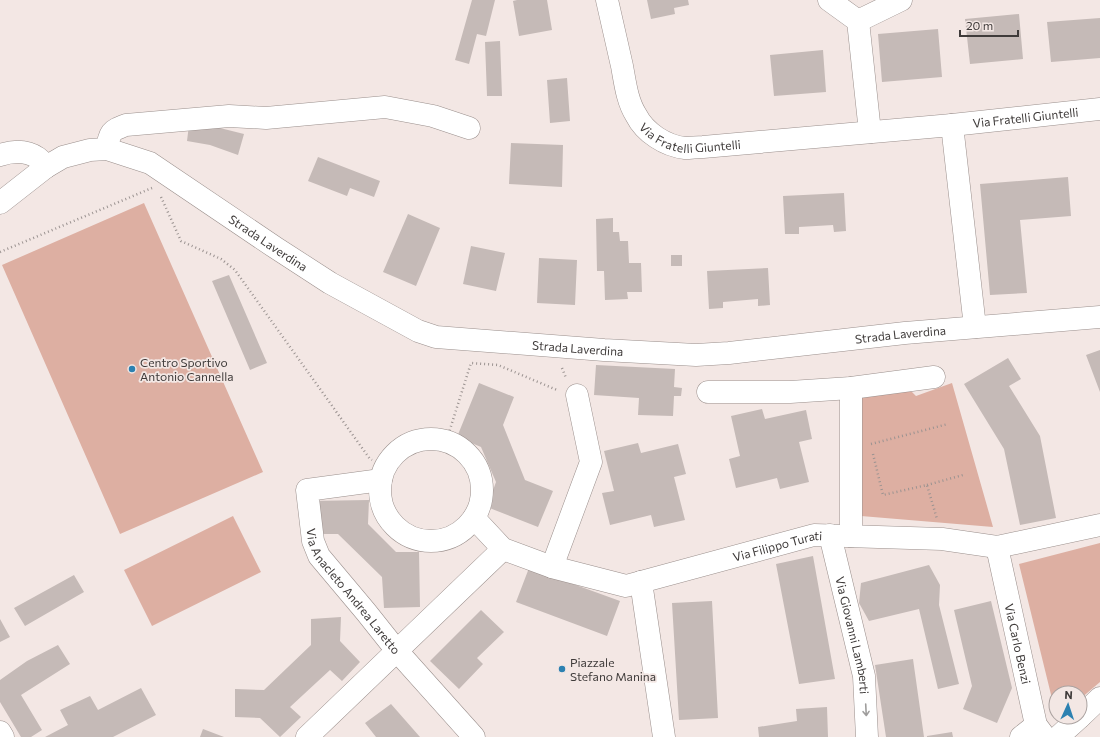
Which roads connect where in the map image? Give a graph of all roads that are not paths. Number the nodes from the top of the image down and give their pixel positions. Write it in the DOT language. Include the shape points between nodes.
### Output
graph roads {
  1 [pos="607,0"];
  2 [pos="829,0"];
  3 [pos="901,0"];
  4 [pos="858,20"];
  5 [pos="1100,109"];
  6 [pos="952,125"];
  7 [pos="469,128"];
  8 [pos="870,132"];
  9 [pos="107,149"];
  10 [pos="0,155"];
  11 [pos="46,168"];
  12 [pos="0,203"];
  13 [pos="1100,317"];
  14 [pos="975,327"];
  15 [pos="934,376"];
  16 [pos="851,388"];
  17 [pos="708,392"];
  18 [pos="574,395"];
  19 [pos="385,471"];
  20 [pos="474,518"];
  21 [pos="1100,525"];
  22 [pos="840,536"];
  23 [pos="997,547"];
  24 [pos="503,549"];
  25 [pos="552,567"];
  26 [pos="641,582"];
  27 [pos="397,651"];
  28 [pos="1100,698"];
  29 [pos="1088,709"];
  30 [pos="1071,725"];
  31 [pos="0,732"];
  32 [pos="1034,733"];
  33 [pos="3,737"];
  34 [pos="308,737"];
  35 [pos="474,737"];
  36 [pos="664,737"];
  37 [pos="867,737"];
  38 [pos="1058,737"];
  1 -- 8 [label="street, Via Fratelli Giuntelli" via="633,110 642,124 662,140 685,148"];
  2 -- 4 [label="street"];
  3 -- 4 [label="street"];
  4 -- 8 [label="street"];
  5 -- 6 [label="street, Via Fratelli Giuntelli"];
  6 -- 8 [label="street, Via Fratelli Giuntelli"];
  6 -- 14 [label="street"];
  7 -- 9 [label="street" via="433,116 385,107 266,118 229,116 126,125 110,134"];
  9 -- 11 [label="street, Strada Laverdina" via="90,150 63,157"];
  9 -- 14 [label="street, Strada Laverdina" via="150,163 330,283 418,331 436,337 696,355 729,354"];
  10 -- 11 [label="street" via="25,152 38,158"];
  11 -- 12 [label="street, Strada Laverdina"];
  13 -- 14 [label="street, Strada Laverdina"];
  15 -- 16 [label="street"];
  16 -- 17 [label="street" via="790,392"];
  16 -- 22 [label="street, Via Giovanni Lamberti"];
  18 -- 25 [label="street" via="591,462"];
  19 -- 20 [label="street" via="380,496 384,511 393,524 405,534 419,540 435,542 450,538 464,530"];
  19 -- 20 [label="street" via="398,451 411,443 441,440 456,445 468,454 477,466 482,480 482,496"];
  19 -- 27 [label="street, Via Anacleto Andrea Laretto" via="307,490 313,541 319,556"];
  20 -- 24 [label="street, Via Filippo Turati"];
  21 -- 23 [label="street, Via Filippo Turati"];
  22 -- 23 [label="street, Via Filippo Turati" via="942,539"];
  22 -- 26 [label="street, Via Filippo Turati" via="814,535"];
  22 -- 37 [label="street, Via Giovanni Lamberti, one-way" via="864,676"];
  23 -- 32 [label="street, Via Carlo Benzi"];
  24 -- 25 [label="street, Via Filippo Turati"];
  24 -- 27 [label="street"];
  25 -- 26 [label="street, Via Filippo Turati" via="626,586"];
  26 -- 36 [label="street"];
  27 -- 34 [label="street"];
  27 -- 35 [label="street, Via Anacleto Andrea Laretto"];
  28 -- 29 [label="street"];
  30 -- 38 [label="street"];
  31 -- 33 [label="street"];
}
